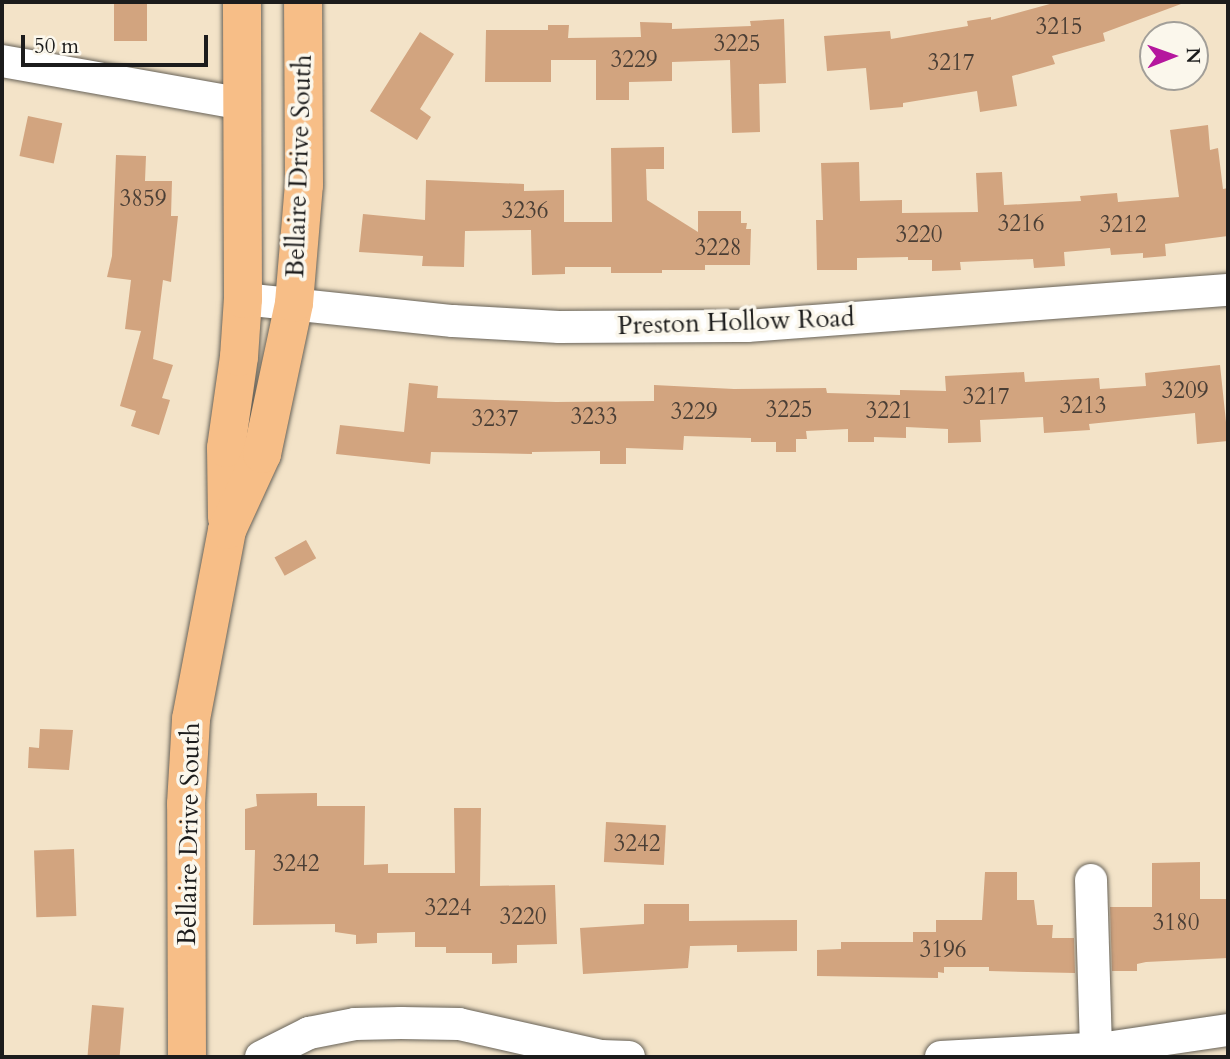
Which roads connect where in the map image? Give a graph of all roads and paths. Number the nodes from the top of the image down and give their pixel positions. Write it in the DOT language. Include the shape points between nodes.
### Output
graph roads {
  1 [pos="242,2"];
  2 [pos="303,2"];
  3 [pos="2,61"];
  4 [pos="243,104"];
  5 [pos="1228,290"];
  6 [pos="243,299"];
  7 [pos="294,303"];
  8 [pos="227,530"];
  9 [pos="1091,880"];
  10 [pos="1228,1030"];
  11 [pos="1096,1049"];
  12 [pos="187,1057"];
  13 [pos="261,1057"];
  14 [pos="629,1057"];
  15 [pos="940,1057"];
  1 -- 4 [label="main road, Bellaire Drive South"];
  2 -- 7 [label="main road, Bellaire Drive South" via="304,185"];
  3 -- 4 [label="street"];
  4 -- 6 [label="main road, Bellaire Drive South"];
  5 -- 7 [label="street, Preston Hollow Road" via="747,326 559,327 453,321"];
  6 -- 7 [label="street, Preston Hollow Road"];
  6 -- 8 [label="main road, Bellaire Drive South" via="226,448"];
  7 -- 8 [label="main road, Bellaire Drive South" via="262,454"];
  8 -- 12 [label="main road, Bellaire Drive South" via="191,719 186,804"];
  9 -- 11 [label="street"];
  10 -- 11 [label="street"];
  11 -- 15 [label="street"];
  13 -- 14 [label="street" via="309,1033 355,1024 401,1023 459,1024 601,1056"];
}
